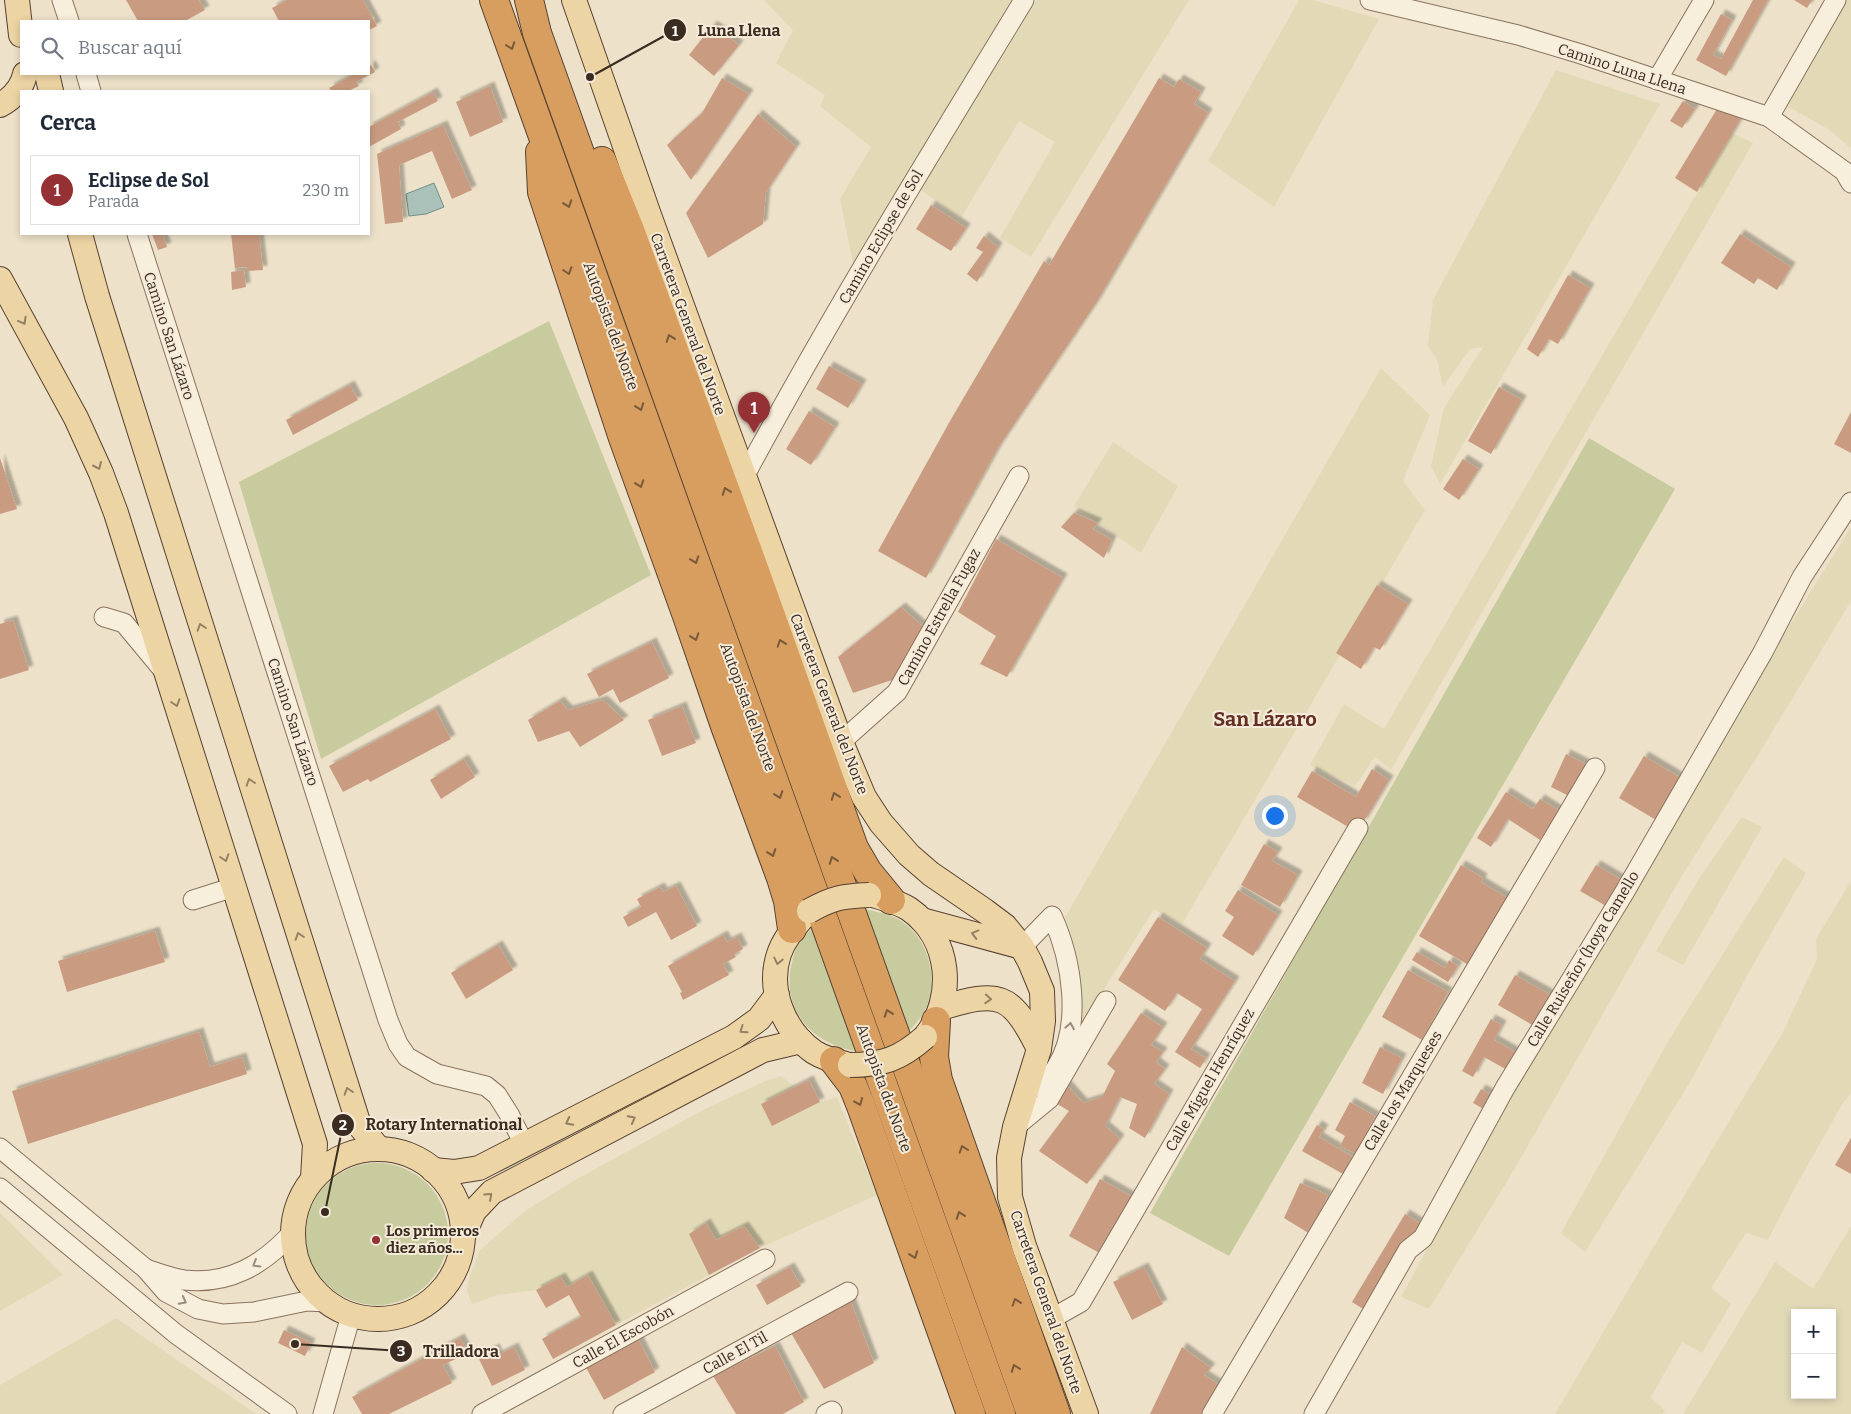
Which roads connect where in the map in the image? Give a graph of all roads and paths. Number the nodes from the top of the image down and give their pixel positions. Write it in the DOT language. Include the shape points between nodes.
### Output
graph roads {
  1 [pos="17,0"];
  2 [pos="62,0"];
  3 [pos="494,0"];
  4 [pos="529,0"];
  5 [pos="534,0"];
  6 [pos="574,0"];
  7 [pos="1024,0"];
  8 [pos="1370,0"];
  9 [pos="1704,0"];
  10 [pos="1836,0"];
  11 [pos="29,20"];
  12 [pos="69,20"];
  13 [pos="20,26"];
  14 [pos="25,75"];
  15 [pos="46,75"];
  16 [pos="86,75"];
  17 [pos="1657,80"];
  18 [pos="51,90"];
  19 [pos="91,90"];
  20 [pos="0,105"];
  21 [pos="1769,117"];
  22 [pos="539,126"];
  23 [pos="1851,183"];
  24 [pos="80,235"];
  25 [pos="137,235"];
  26 [pos="0,278"];
  27 [pos="1019,476"];
  28 [pos="744,477"];
  29 [pos="1851,502"];
  30 [pos="104,617"];
  31 [pos="167,675"];
  32 [pos="841,742"];
  33 [pos="1595,768"];
  34 [pos="1358,828"];
  35 [pos="234,887"];
  36 [pos="880,897"];
  37 [pos="193,900"];
  38 [pos="800,920"];
  39 [pos="922,920"];
  40 [pos="1022,947"];
  41 [pos="777,995"];
  42 [pos="1106,1001"];
  43 [pos="934,1022"];
  44 [pos="801,1041"];
  45 [pos="1039,1049"];
  46 [pos="842,1063"];
  47 [pos="1026,1093"];
  48 [pos="1015,1127"];
  49 [pos="524,1146"];
  50 [pos="0,1148"];
  51 [pos="379,1149"];
  52 [pos="433,1170"];
  53 [pos="313,1178"];
  54 [pos="0,1188"];
  55 [pos="292,1232"];
  56 [pos="463,1236"];
  57 [pos="765,1259"];
  58 [pos="146,1270"];
  59 [pos="848,1292"];
  60 [pos="326,1302"];
  61 [pos="351,1315"];
  62 [pos="1051,1319"];
  63 [pos="287,1414"];
  64 [pos="323,1414"];
  65 [pos="482,1414"];
  66 [pos="623,1414"];
  67 [pos="971,1414"];
  68 [pos="1001,1414"];
  69 [pos="1031,1414"];
  70 [pos="1056,1414"];
  71 [pos="1086,1414"];
  72 [pos="1212,1414"];
  73 [pos="1314,1414"];
  1 -- 11 [label="main road"];
  1 -- 13 [label="main road"];
  2 -- 12 [label="street"];
  3 -- 22 [label="highway, Autopista del Norte, one-way"];
  69 -- 4 [label="highway, Autopista del Norte, one-way" via="540,43"];
  36 -- 5 [label="highway, one-way" via="854,848 630,230 552,29"];
  6 -- 28 [label="main road, Carretera General del Norte"];
  7 -- 28 [label="street, Camino Eclipse de Sol" via="910,187"];
  8 -- 17 [label="street, Camino Luna Llena" via="1518,36"];
  9 -- 17 [label="street"];
  10 -- 21 [label="street"];
  14 -- 20 [label="main road" via="15,94"];
  15 -- 18 [label="main road"];
  16 -- 19 [label="street"];
  17 -- 21 [label="street, Camino Luna Llena"];
  21 -- 23 [label="street, Camino Luna Llena" via="1844,171"];
  22 -- 38 [label="highway, one-way" via="542,192 623,438 724,726 788,902"];
  22 -- 68 [label="highway, Autopista del Norte, one-way"];
  51 -- 24 [label="main road, one-way" via="359,1125"];
  25 -- 49 [label="street, Camino San Lázaro" via="398,1044 408,1057 437,1074 486,1086 498,1095"];
  26 -- 31 [label="main road, one-way" via="76,418 101,473"];
  27 -- 32 [label="street, Camino Estrella Fugaz" via="897,692"];
  28 -- 32 [label="main road, Carretera General del Norte"];
  29 -- 73 [label="street, Calle Ruiseñor (hoya Camello" via="1802,577 1763,652 1624,893 1506,1088 1423,1238 1408,1250"];
  30 -- 31 [label="street" via="124,623"];
  31 -- 35 [label="main road, one-way"];
  32 -- 40 [label="main road, Carretera General del Norte" via="864,797 886,830 931,874 1005,926"];
  33 -- 72 [label="street, Calle los Marqueses"];
  34 -- 62 [label="street, Calle Miguel Henríquez" via="1081,1302"];
  35 -- 37 [label="street"];
  35 -- 53 [label="main road" via="315,1144"];
  36 -- 38 [label="main road, bridge" via="845,896 828,900"];
  36 -- 39 [label="main road" via="909,909"];
  38 -- 41 [label="main road, one-way" via="779,954 775,975"];
  40 -- 39 [label="main road, one-way"];
  39 -- 43 [label="main road" via="943,957 946,978 945,993"];
  40 -- 45 [label="main road, Carretera General del Norte" via="1042,991 1043,1021"];
  47 -- 40 [label="street, one-way" via="1055,1070 1067,1045 1073,1013 1061,936 1052,916"];
  41 -- 44 [label="main road" via="787,1022"];
  41 -- 49 [label="main road, one-way" via="759,1019 734,1037"];
  42 -- 48 [label="street" via="1049,1100"];
  43 -- 45 [label="main road, one-way" via="970,999 991,997 1010,1004 1026,1023"];
  43 -- 46 [label="main road, bridge" via="911,1049 896,1058 869,1065"];
  70 -- 43 [label="highway, one-way" via="938,1080"];
  44 -- 46 [label="main road" via="815,1052"];
  56 -- 44 [label="main road, one-way" via="474,1211 492,1192 763,1050"];
  45 -- 47 [label="main road, Carretera General del Norte"];
  46 -- 67 [label="highway, one-way" via="861,1106"];
  47 -- 48 [label="main road, Carretera General del Norte"];
  48 -- 62 [label="main road, Carretera General del Norte" via="1009,1158 1010,1197"];
  49 -- 52 [label="main road" via="479,1168 454,1172"];
  50 -- 58 [label="street"];
  51 -- 52 [label="main road" via="398,1151"];
  51 -- 53 [label="main road" via="360,1150 343,1156"];
  52 -- 56 [label="main road" via="455,1199"];
  53 -- 55 [label="main road" via="302,1194"];
  54 -- 63 [label="street" via="176,1334"];
  55 -- 58 [label="street, one-way" via="260,1262 245,1271 213,1280 183,1280"];
  55 -- 60 [label="main road" via="296,1258 308,1283"];
  56 -- 61 [label="main road" via="459,1258 450,1279 424,1306 396,1318 374,1320"];
  57 -- 65 [label="street, Calle El Escobón"];
  58 -- 60 [label="street, one-way" via="166,1292 198,1309 223,1314 254,1312 306,1300"];
  59 -- 66 [label="street, Calle El Til"];
  60 -- 61 [label="main road"];
  61 -- 64 [label="street"];
  62 -- 71 [label="main road, Carretera General del Norte"];
}
